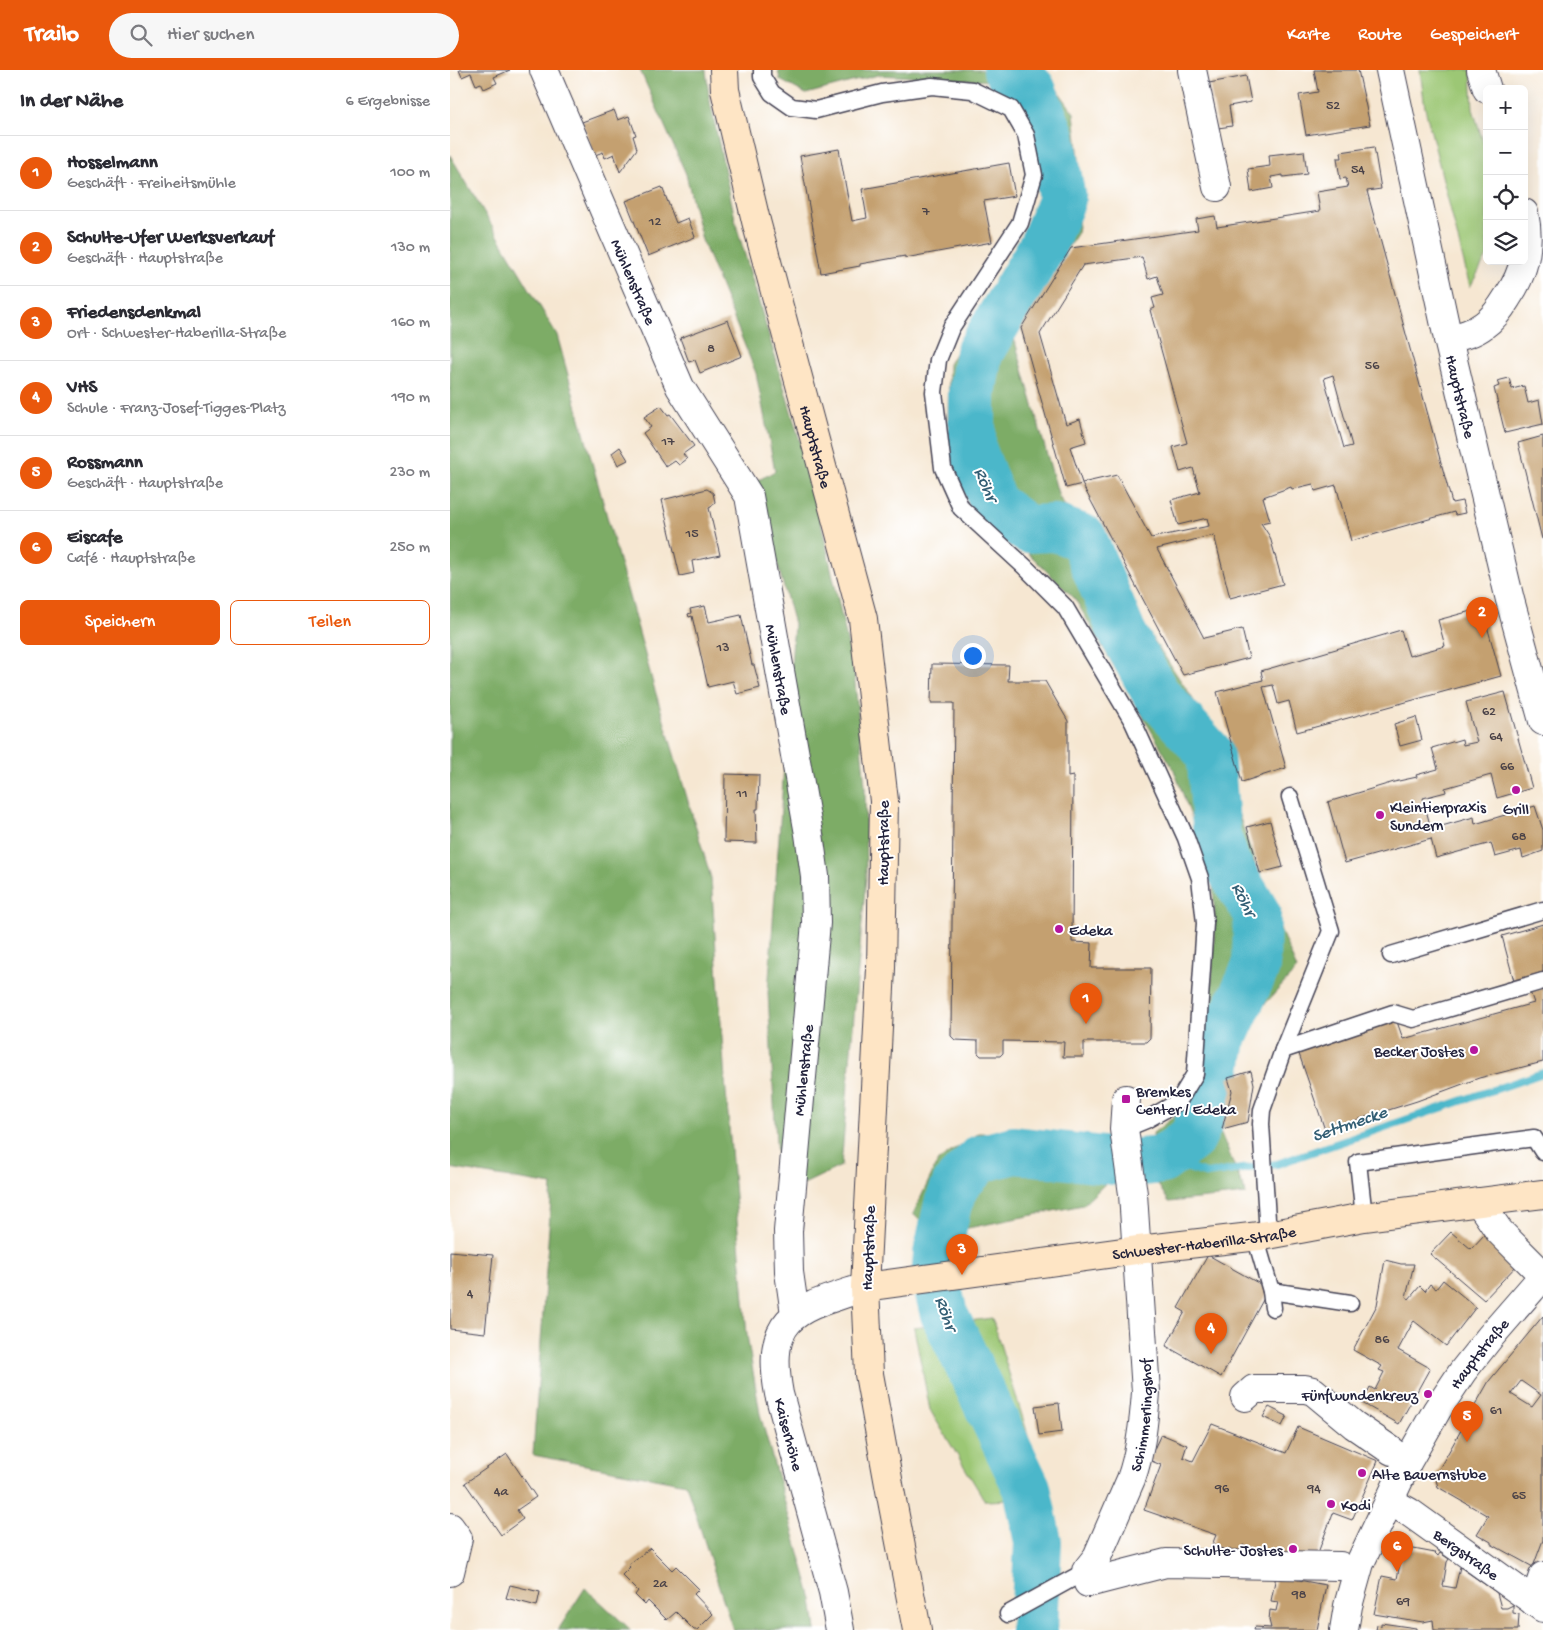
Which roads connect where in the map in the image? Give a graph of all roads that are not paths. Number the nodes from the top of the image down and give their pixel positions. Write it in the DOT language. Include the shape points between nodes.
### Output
graph roads {
  1 [pos="544,70"];
  2 [pos="724,70"];
  3 [pos="762,70"];
  4 [pos="1192,70"];
  5 [pos="1390,70"];
  6 [pos="1481,70"];
  7 [pos="1486,85"];
  8 [pos="1217,187"];
  9 [pos="1525,220"];
  10 [pos="1448,339"];
  11 [pos="1543,721"];
  12 [pos="1290,797"];
  13 [pos="1543,910"];
  14 [pos="1391,955"];
  15 [pos="1543,981"];
  16 [pos="1283,1050"];
  17 [pos="1126,1099"];
  18 [pos="1125,1131"];
  19 [pos="1543,1152"];
  20 [pos="1543,1194"];
  21 [pos="1479,1202"];
  22 [pos="1364,1217"];
  23 [pos="1262,1236"];
  24 [pos="1136,1250"];
  25 [pos="1543,1276"];
  26 [pos="865,1287"];
  27 [pos="1271,1291"];
  28 [pos="1350,1303"];
  29 [pos="1273,1308"];
  30 [pos="795,1314"];
  31 [pos="1245,1397"];
  32 [pos="1392,1451"];
  33 [pos="1399,1506"];
  34 [pos="450,1527"];
  35 [pos="1340,1566"];
  36 [pos="450,1572"];
  37 [pos="1543,1576"];
  38 [pos="1087,1577"];
  39 [pos="1538,1604"];
  40 [pos="1008,1614"];
  41 [pos="840,1630"];
  42 [pos="918,1630"];
  43 [pos="1344,1630"];
  1 -- 30 [label="street, Mühlenstraße" via="680,387 749,496 815,876 816,923 788,1231"];
  2 -- 26 [label="main road, Hauptstraße" via="725,90 756,221 864,628 884,801 881,968"];
  3 -- 18 [label="lane" via="762,77 772,93 792,107 816,110 882,93 932,86 972,90 1011,109 1026,135 1034,174 1020,223 951,328 938,360 934,392 943,468 961,508 1065,607 1133,722 1186,838 1200,878 1205,923 1195,1074 1178,1102"];
  4 -- 8 [label="street"];
  5 -- 10 [label="street, Hauptstraße"];
  6 -- 7 [label="street"];
  9 -- 10 [label="street" via="1528,234 1525,263 1512,292 1495,316 1484,325"];
  10 -- 11 [label="street, Hauptstraße" via="1510,600"];
  12 -- 16 [label="lane" via="1331,931"];
  13 -- 14 [label="lane"];
  15 -- 16 [label="lane" via="1413,1019 1393,1013"];
  16 -- 23 [label="lane" via="1262,1110"];
  17 -- 18 [label="street, Schimmerlingshof"];
  18 -- 24 [label="street, Schimmerlingshof"];
  19 -- 22 [label="lane" via="1534,1138 1358,1162"];
  20 -- 21 [label="main road, Schwester-Haberilla-Straße"];
  21 -- 22 [label="main road, Schwester-Haberilla-Straße"];
  21 -- 25 [label="street" via="1500,1231"];
  22 -- 23 [label="main road, Schwester-Haberilla-Straße"];
  23 -- 24 [label="main road, Schwester-Haberilla-Straße"];
  23 -- 27 [label="lane"];
  24 -- 26 [label="main road, Schwester-Haberilla-Straße"];
  24 -- 38 [label="street, Schimmerlingshof" via="1146,1392 1144,1424 1131,1479"];
  25 -- 33 [label="street, Hauptstraße" via="1490,1336 1437,1410 1408,1462"];
  26 -- 30 [label="street, Kaiserhöhe"];
  26 -- 42 [label="main road, Hauptstraße" via="869,1374"];
  27 -- 28 [label="lane"];
  27 -- 29 [label="lane"];
  30 -- 41 [label="street, Kaiserhöhe" via="778,1339 774,1371 833,1592"];
  31 -- 32 [label="street" via="1254,1389 1313,1391"];
  33 -- 39 [label="street, Bergstraße"];
  33 -- 43 [label="street, Hauptstraße" via="1360,1563"];
  34 -- 36 [label="street" via="458,1538"];
  35 -- 38 [label="street" via="1166,1563"];
  37 -- 39 [label="street"];
  38 -- 40 [label="lane"];
}
